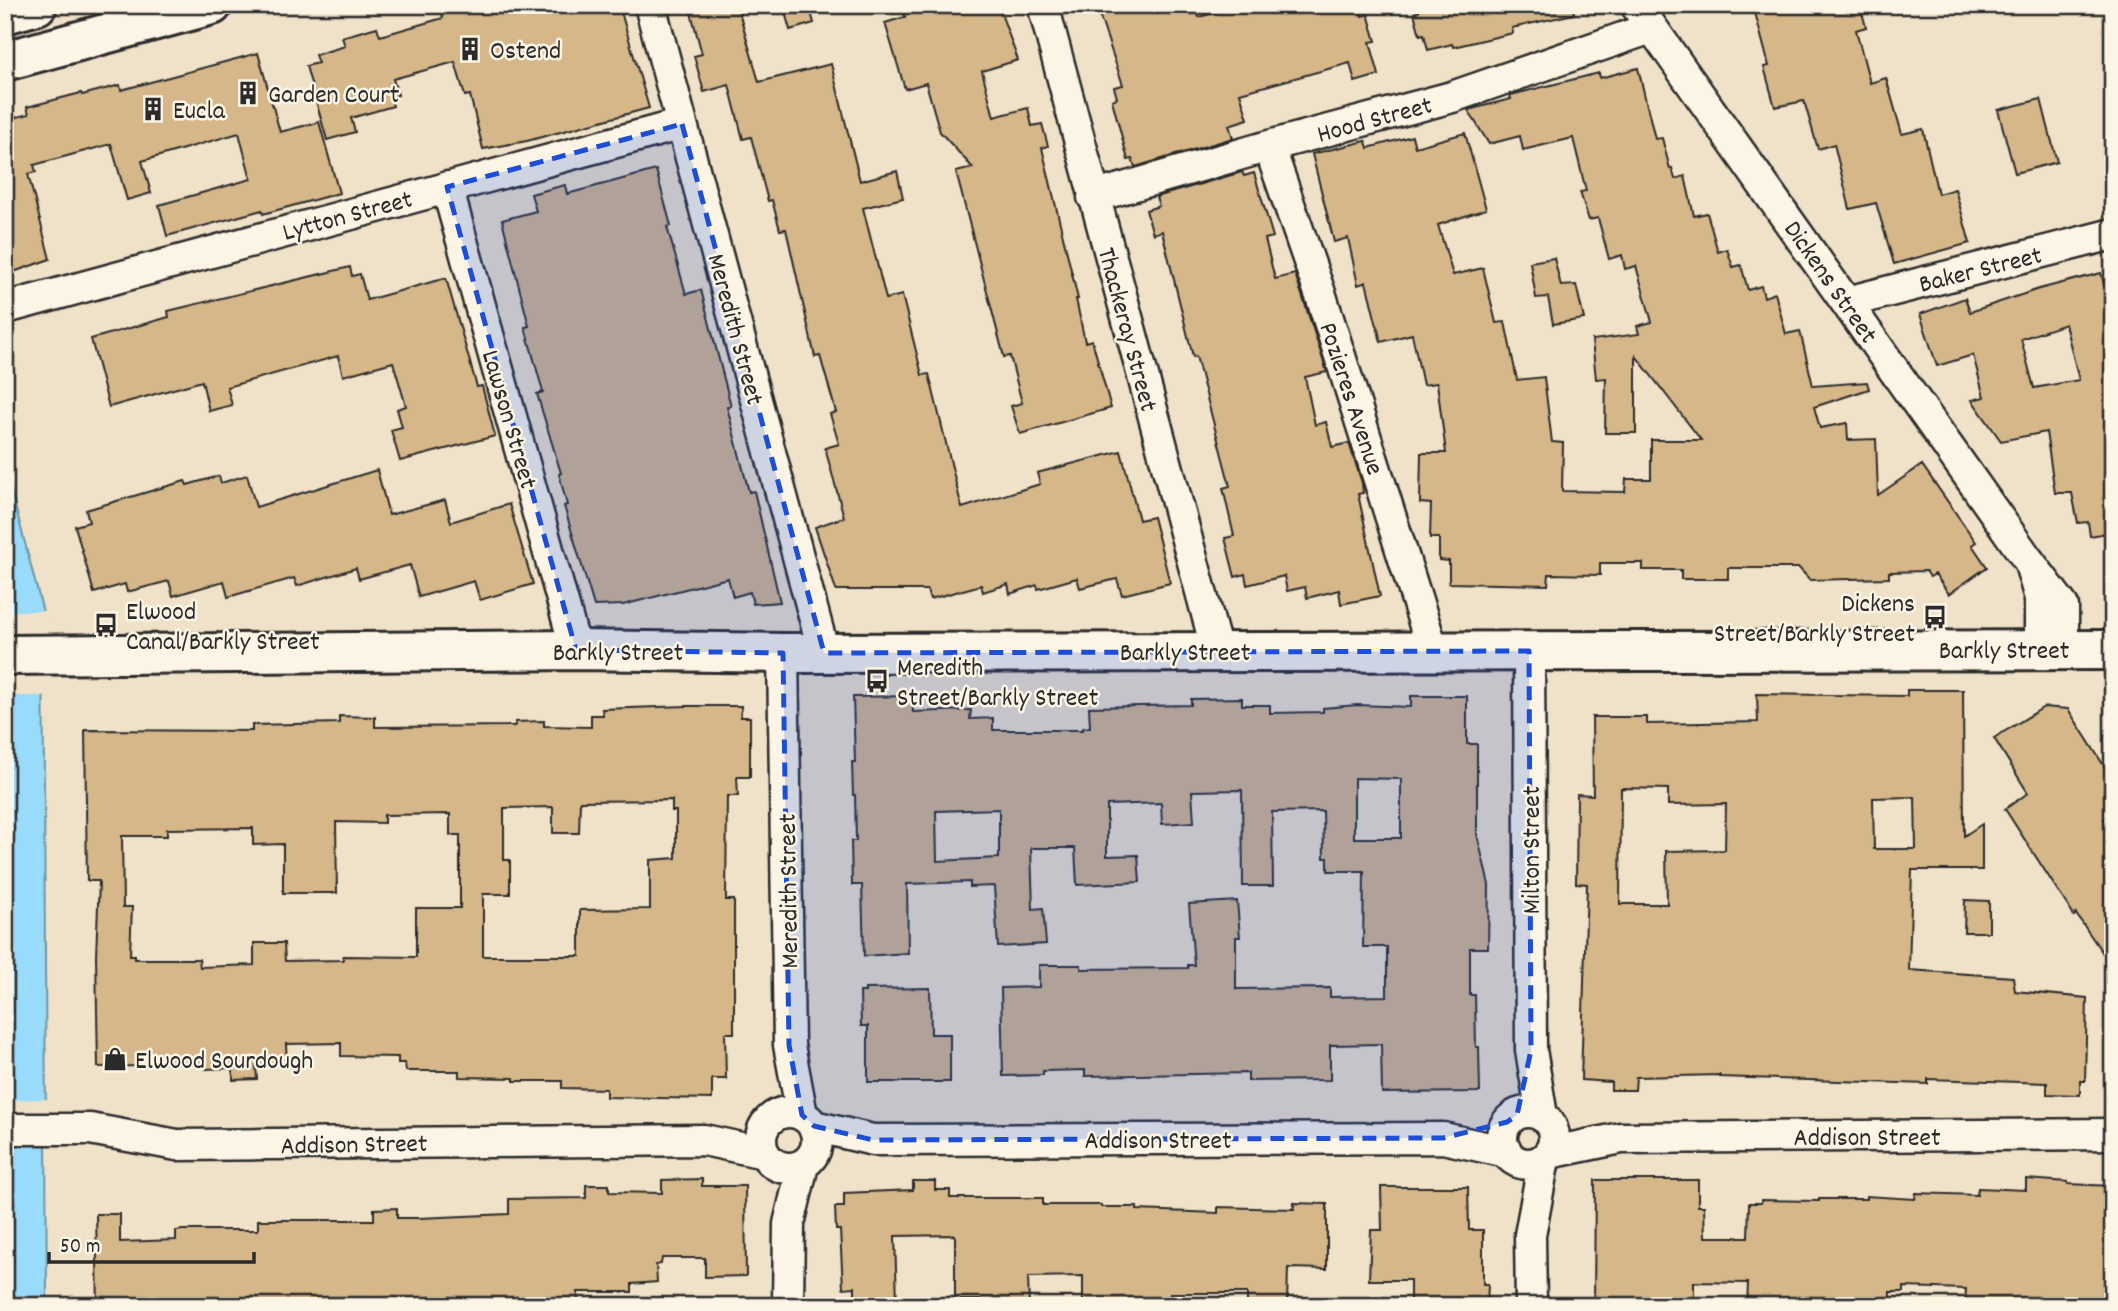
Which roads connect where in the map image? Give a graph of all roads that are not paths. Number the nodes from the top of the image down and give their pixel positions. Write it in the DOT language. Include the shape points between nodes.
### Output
graph roads {
  1 [pos="37,5"];
  2 [pos="212,5"];
  3 [pos="650,5"];
  4 [pos="1043,5"];
  5 [pos="5,14"];
  6 [pos="1644,17"];
  7 [pos="5,61"];
  8 [pos="682,124"];
  9 [pos="1269,146"];
  10 [pos="447,187"];
  11 [pos="1093,197"];
  12 [pos="2113,234"];
  13 [pos="1847,302"];
  14 [pos="13,306"];
  15 [pos="2051,649"];
  16 [pos="576,650"];
  17 [pos="2113,650"];
  18 [pos="1217,651"];
  19 [pos="1433,651"];
  20 [pos="1530,651"];
  21 [pos="783,653"];
  22 [pos="824,653"];
  23 [pos="5,655"];
  24 [pos="789,1045"];
  25 [pos="770,1119"];
  26 [pos="1529,1119"];
  27 [pos="5,1129"];
  28 [pos="2113,1135"];
  29 [pos="1443,1138"];
  30 [pos="1621,1138"];
  31 [pos="704,1140"];
  32 [pos="795,1146"];
  33 [pos="1529,1156"];
  34 [pos="788,1306"];
  35 [pos="1531,1306"];
  1 -- 5 [label="main road"];
  2 -- 7 [label="main road"];
  3 -- 8 [label="street, Meredith Street"];
  4 -- 11 [label="street, Thackeray Street"];
  6 -- 9 [label="street, Hood Street" via="1452,97"];
  6 -- 13 [label="street, Dickens Street"];
  8 -- 10 [label="street, Lytton Street"];
  8 -- 22 [label="street, Meredith Street"];
  9 -- 11 [label="street, Hood Street"];
  9 -- 19 [label="street, Pozieres Avenue"];
  10 -- 14 [label="street, Lytton Street"];
  10 -- 16 [label="street, Lawson Street"];
  11 -- 18 [label="street, Thackeray Street"];
  12 -- 13 [label="street, Baker Street"];
  13 -- 15 [label="street, Dickens Street" via="2026,558 2036,577"];
  15 -- 17 [label="main road, Barkly Street"];
  15 -- 20 [label="main road, Barkly Street"];
  16 -- 21 [label="main road, Barkly Street"];
  16 -- 23 [label="main road, Barkly Street"];
  18 -- 19 [label="main road, Barkly Street"];
  18 -- 22 [label="main road, Barkly Street"];
  19 -- 20 [label="main road, Barkly Street"];
  20 -- 26 [label="street, Milton Street"];
  21 -- 22 [label="main road, Barkly Street"];
  21 -- 24 [label="street, Meredith Street"];
  24 -- 25 [label="street, Meredith Street"];
  24 -- 32 [label="street, Meredith Street"];
  25 -- 31 [label="street, Addison Street"];
  25 -- 32 [label="street, Meredith Street" via="761,1137"];
  26 -- 29 [label="street, Addison Street"];
  26 -- 30 [label="street, Addison Street"];
  26 -- 33 [label="street" via="1554,1137"];
  26 -- 33 [label="street" via="1502,1137"];
  27 -- 31 [label="street, Addison Street" via="90,1129 177,1145"];
  28 -- 30 [label="street, Addison Street"];
  29 -- 32 [label="street, Addison Street" via="873,1140"];
  29 -- 33 [label="street, Addison Street"];
  30 -- 33 [label="street, Addison Street"];
  31 -- 32 [label="street, Addison Street"];
  32 -- 34 [label="street, Meredith Street"];
  33 -- 35 [label="street"];
}
